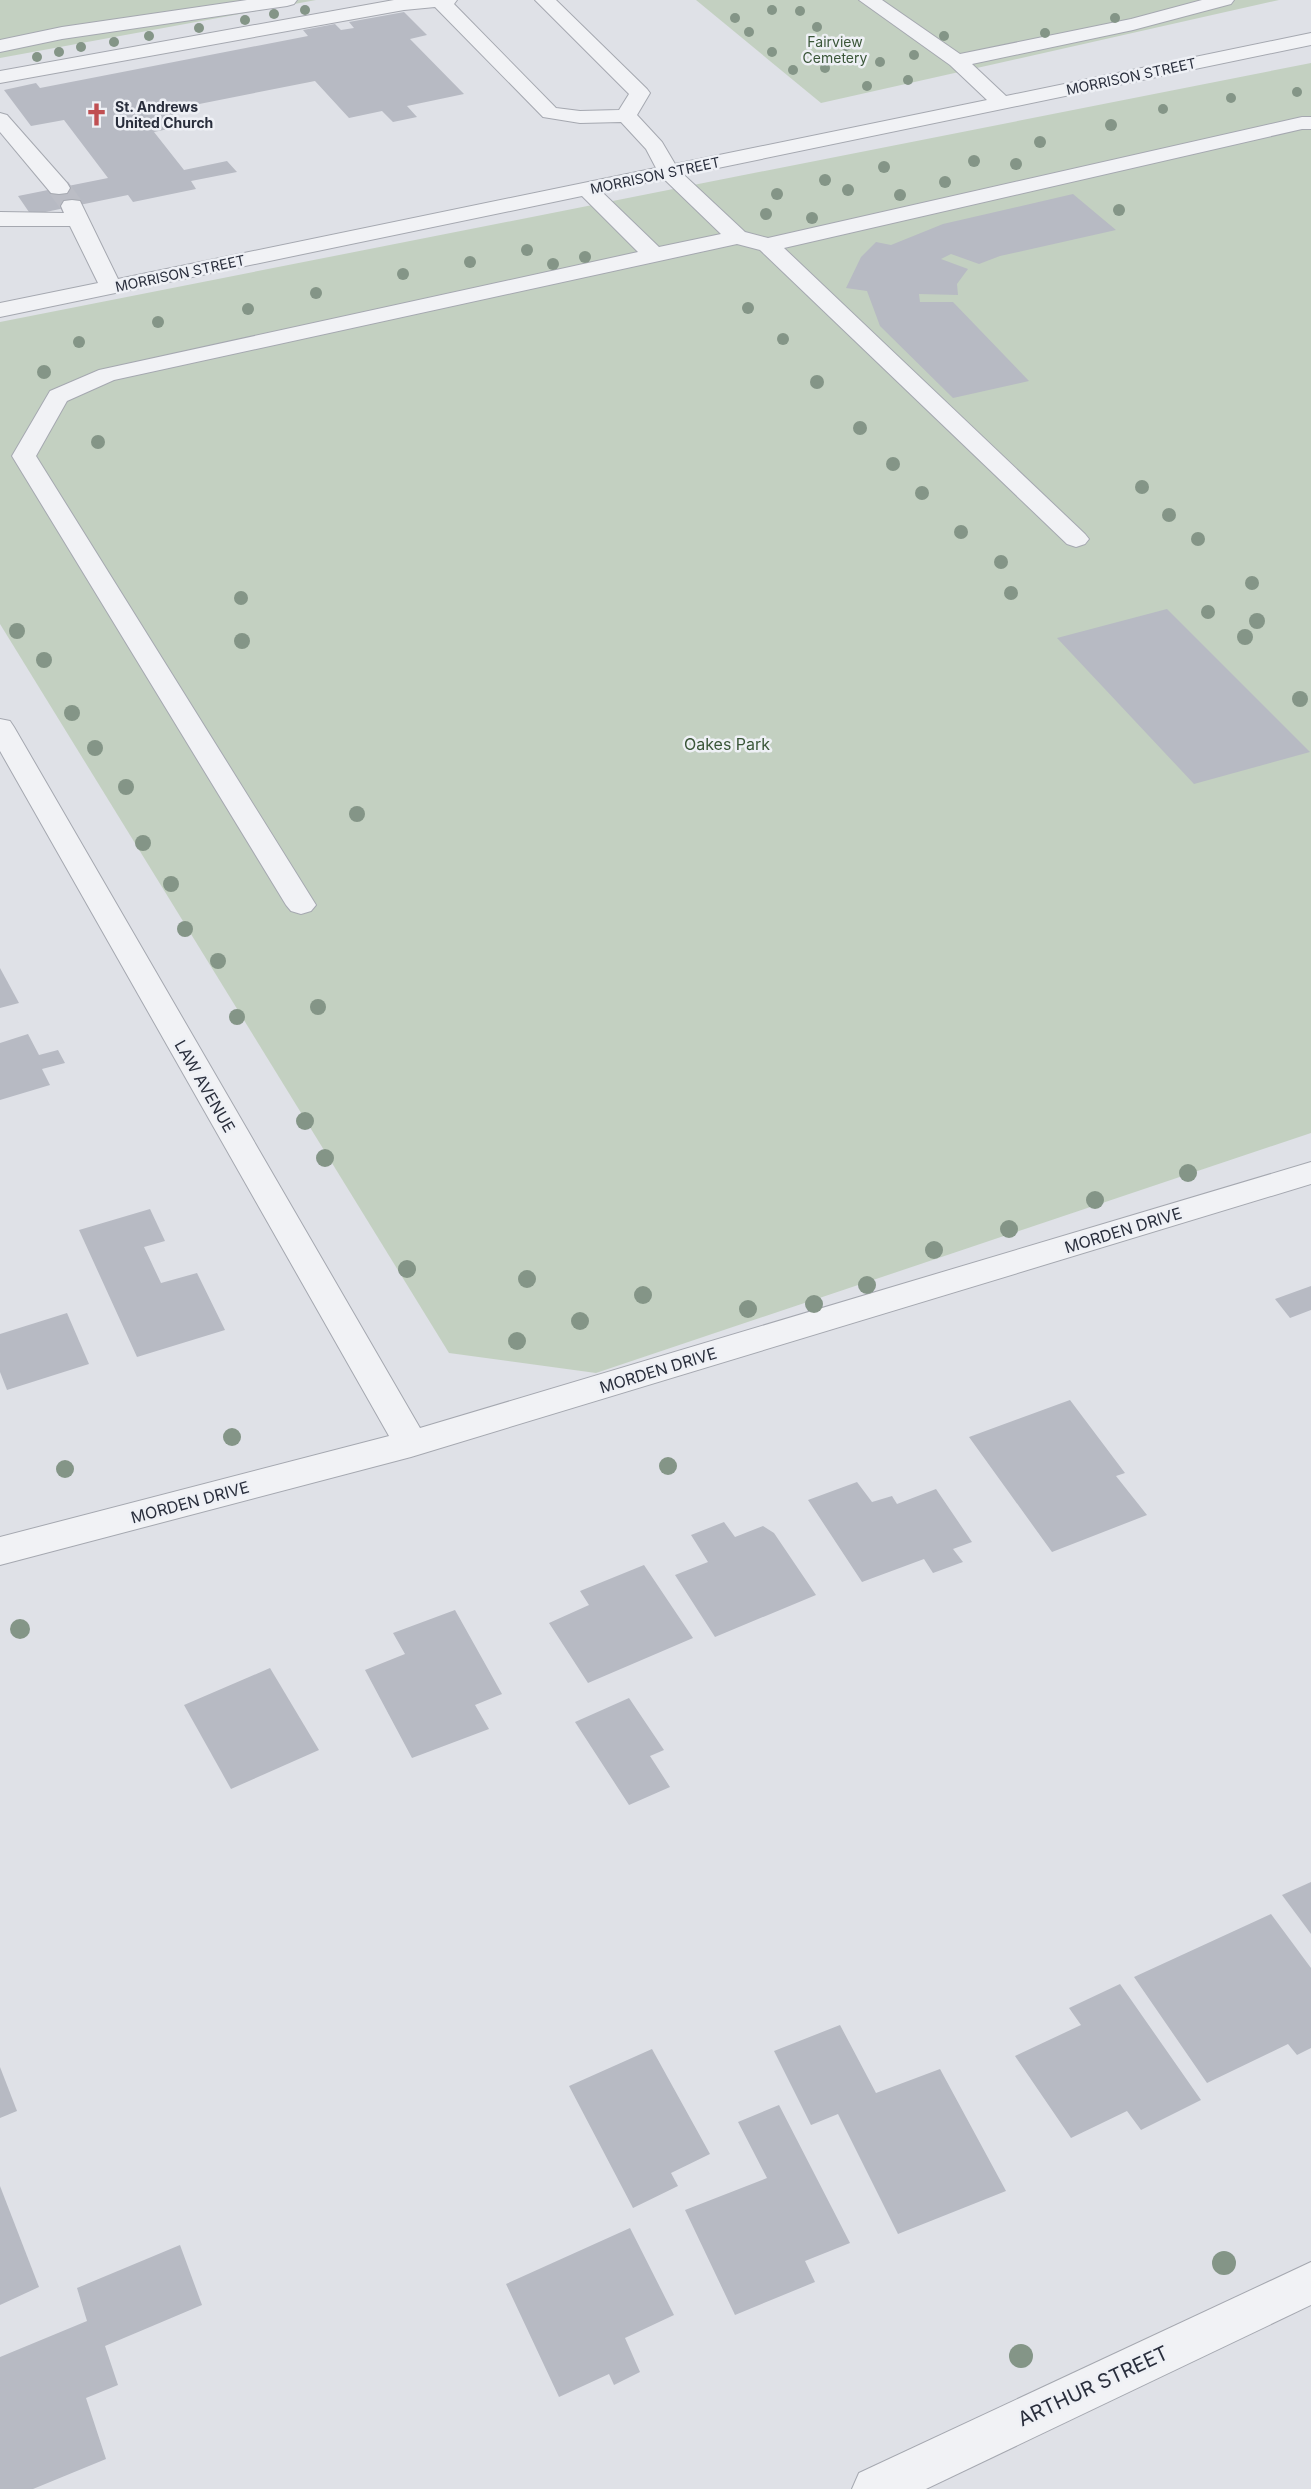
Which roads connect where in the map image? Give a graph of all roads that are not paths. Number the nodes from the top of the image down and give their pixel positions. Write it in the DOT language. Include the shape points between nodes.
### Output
graph roads {
  1 [pos="287,0"];
  2 [pos="544,0"];
  3 [pos="869,0"];
  4 [pos="1224,0"];
  5 [pos="443,1"];
  6 [pos="1311,39"];
  7 [pos="0,46"];
  8 [pos="957,61"];
  9 [pos="0,77"];
  10 [pos="1002,103"];
  11 [pos="626,116"];
  12 [pos="0,119"];
  13 [pos="1311,123"];
  14 [pos="669,172"];
  15 [pos="59,188"];
  16 [pos="587,189"];
  17 [pos="0,219"];
  18 [pos="737,237"];
  19 [pos="768,245"];
  20 [pos="655,256"];
  21 [pos="111,287"];
  22 [pos="0,310"];
  23 [pos="1076,539"];
  24 [pos="0,727"];
  25 [pos="301,905"];
  26 [pos="1311,1173"];
  27 [pos="411,1444"];
  28 [pos="0,1551"];
  29 [pos="1311,2283"];
  30 [pos="875,2489"];
  1 -- 7 [label="street" via="62,33"];
  2 -- 11 [label="street" via="640,93"];
  3 -- 8 [label="street"];
  4 -- 8 [label="street" via="1133,24"];
  5 -- 9 [label="street" via="404,4"];
  5 -- 11 [label="street" via="550,113"];
  6 -- 10 [label="street, MORRISON STREET"];
  8 -- 10 [label="street"];
  10 -- 14 [label="street, MORRISON STREET"];
  11 -- 14 [label="street" via="655,146"];
  12 -- 15 [label="street"];
  13 -- 19 [label="street"];
  14 -- 16 [label="street, MORRISON STREET"];
  14 -- 18 [label="street"];
  16 -- 20 [label="street"];
  16 -- 21 [label="street, MORRISON STREET"];
  17 -- 21 [label="street" via="75,213"];
  18 -- 19 [label="street"];
  18 -- 20 [label="street"];
  19 -- 23 [label="street"];
  20 -- 25 [label="street" via="107,375 58,396 24,456"];
  21 -- 22 [label="street, MORRISON STREET"];
  24 -- 27 [label="street, LAW AVENUE"];
  26 -- 27 [label="street, MORDEN DRIVE"];
  27 -- 28 [label="street, MORDEN DRIVE"];
  29 -- 30 [label="street, ARTHUR STREET"];
}
